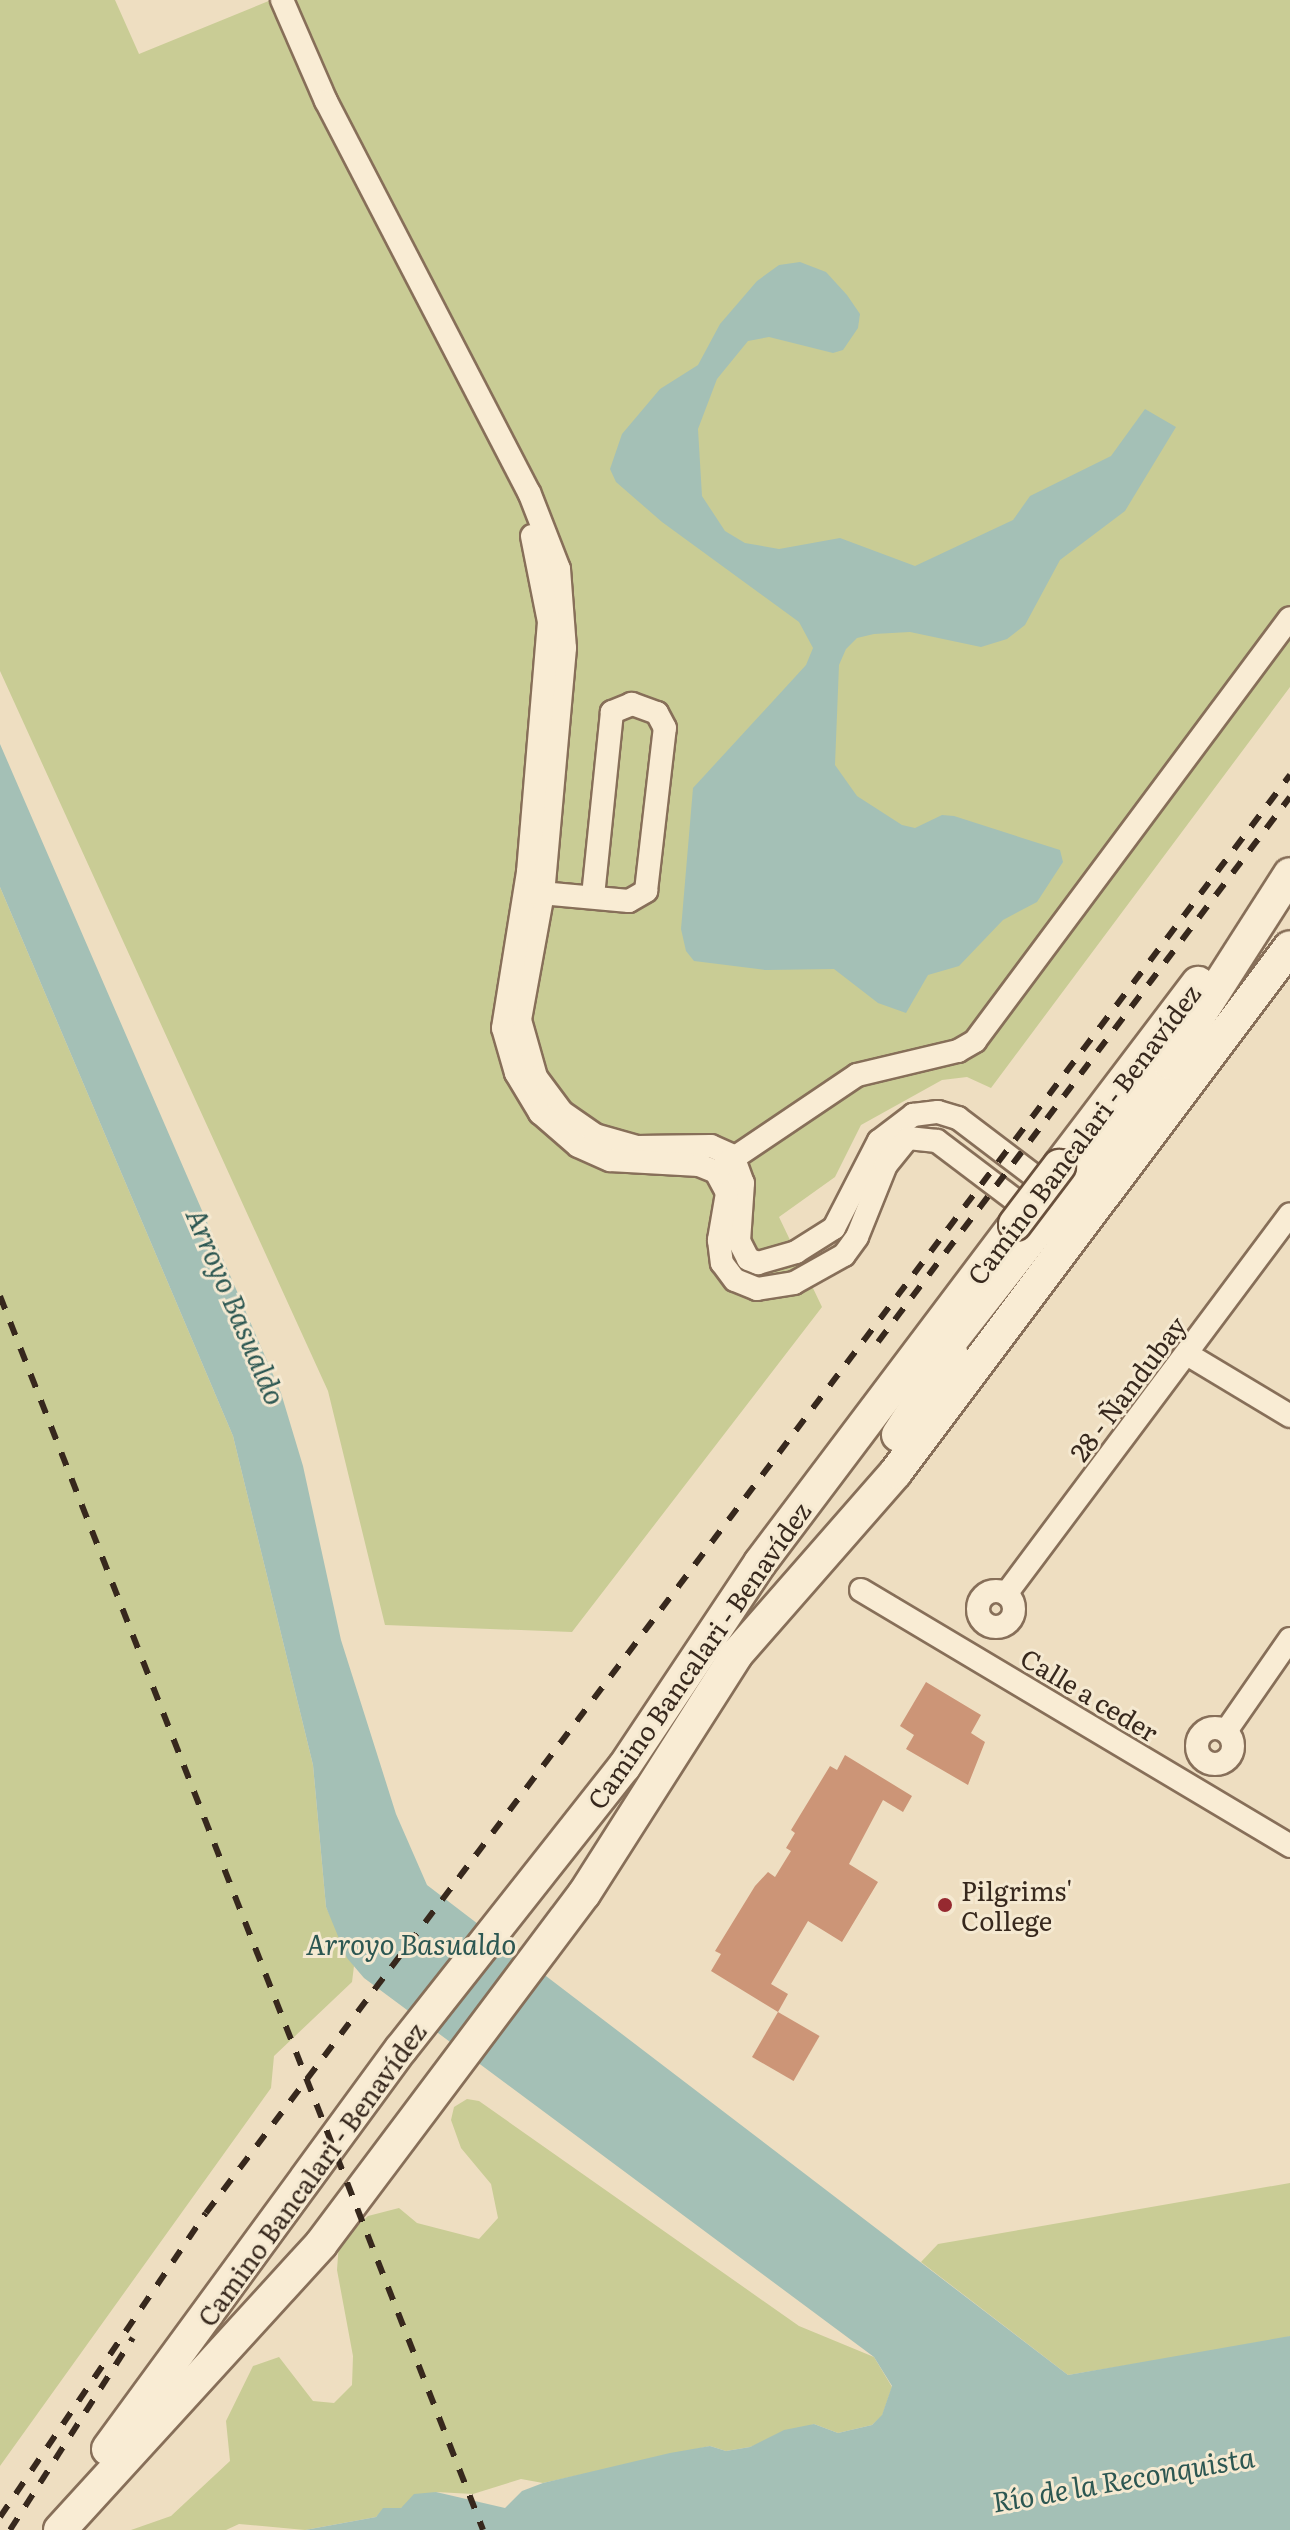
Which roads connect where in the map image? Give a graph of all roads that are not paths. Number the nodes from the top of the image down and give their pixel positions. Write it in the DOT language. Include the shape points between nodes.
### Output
graph roads {
  1 [pos="282,0"];
  2 [pos="1290,618"];
  3 [pos="1290,863"];
  4 [pos="1290,874"];
  5 [pos="534,892"];
  6 [pos="593,896"];
  7 [pos="1290,921"];
  8 [pos="1290,947"];
  9 [pos="1169,1063"];
  10 [pos="733,1156"];
  11 [pos="716,1172"];
  12 [pos="1290,1214"];
  13 [pos="1042,1215"];
  14 [pos="812,1244"];
  15 [pos="824,1269"];
  16 [pos="969,1325"];
  17 [pos="1187,1354"];
  18 [pos="1290,1416"];
  19 [pos="861,1590"];
  20 [pos="1006,1594"];
  21 [pos="725,1615"];
  22 [pos="1290,1639"];
  23 [pos="736,1655"];
  24 [pos="1226,1731"];
  25 [pos="1290,1846"];
  26 [pos="58,2530"];
  1 -- 5 [label="street" via="326,101 543,527 564,598 565,648"];
  2 -- 10 [label="street" via="975,1041 958,1051 857,1075"];
  3 -- 13 [label="main road, Camino Bancalari - Benavídez, bridge" via="1059,1166"];
  4 -- 9 [label="main road"];
  5 -- 6 [label="street"];
  5 -- 10 [label="street" via="520,1020 528,1060 549,1096 579,1125 612,1142 711,1146"];
  5 -- 11 [label="street" via="503,1019 508,1054 523,1089 550,1123 596,1155 628,1164 699,1165"];
  6 -- 6 [label="street" via="629,901 646,891 665,728 650,708 626,704 612,712"];
  7 -- 9 [label="main road"];
  8 -- 23 [label="main road, Camino Bancalari - Benavídez" via="896,1472"];
  9 -- 13 [label="main road"];
  10 -- 11 [label="street"];
  10 -- 14 [label="street" via="743,1183 739,1241 748,1259 770,1262"];
  11 -- 15 [label="street" via="727,1193 720,1256 735,1280 757,1289 776,1289"];
  12 -- 17 [label="street, 28 - Ñandubay"];
  13 -- 14 [label="street" via="958,1118 930,1112 903,1120 879,1141 845,1214"];
  13 -- 15 [label="street" via="937,1141 915,1137 895,1149 850,1248"];
  13 -- 16 [label="main road"];
  13 -- 21 [label="main road, Camino Bancalari - Benavídez"];
  14 -- 15 [label="street"];
  16 -- 21 [label="main road" via="856,1467"];
  16 -- 23 [label="main road" via="885,1453 756,1608"];
  17 -- 18 [label="street"];
  17 -- 20 [label="street, 28 - Ñandubay"];
  19 -- 25 [label="street, Calle a ceder"];
  21 -- 26 [label="main road, Camino Bancalari - Benavídez" via="624,1767 401,2049 102,2457"];
  22 -- 24 [label="street"];
  23 -- 26 [label="main road, Camino Bancalari - Benavídez" via="584,1894 321,2244"];
}
